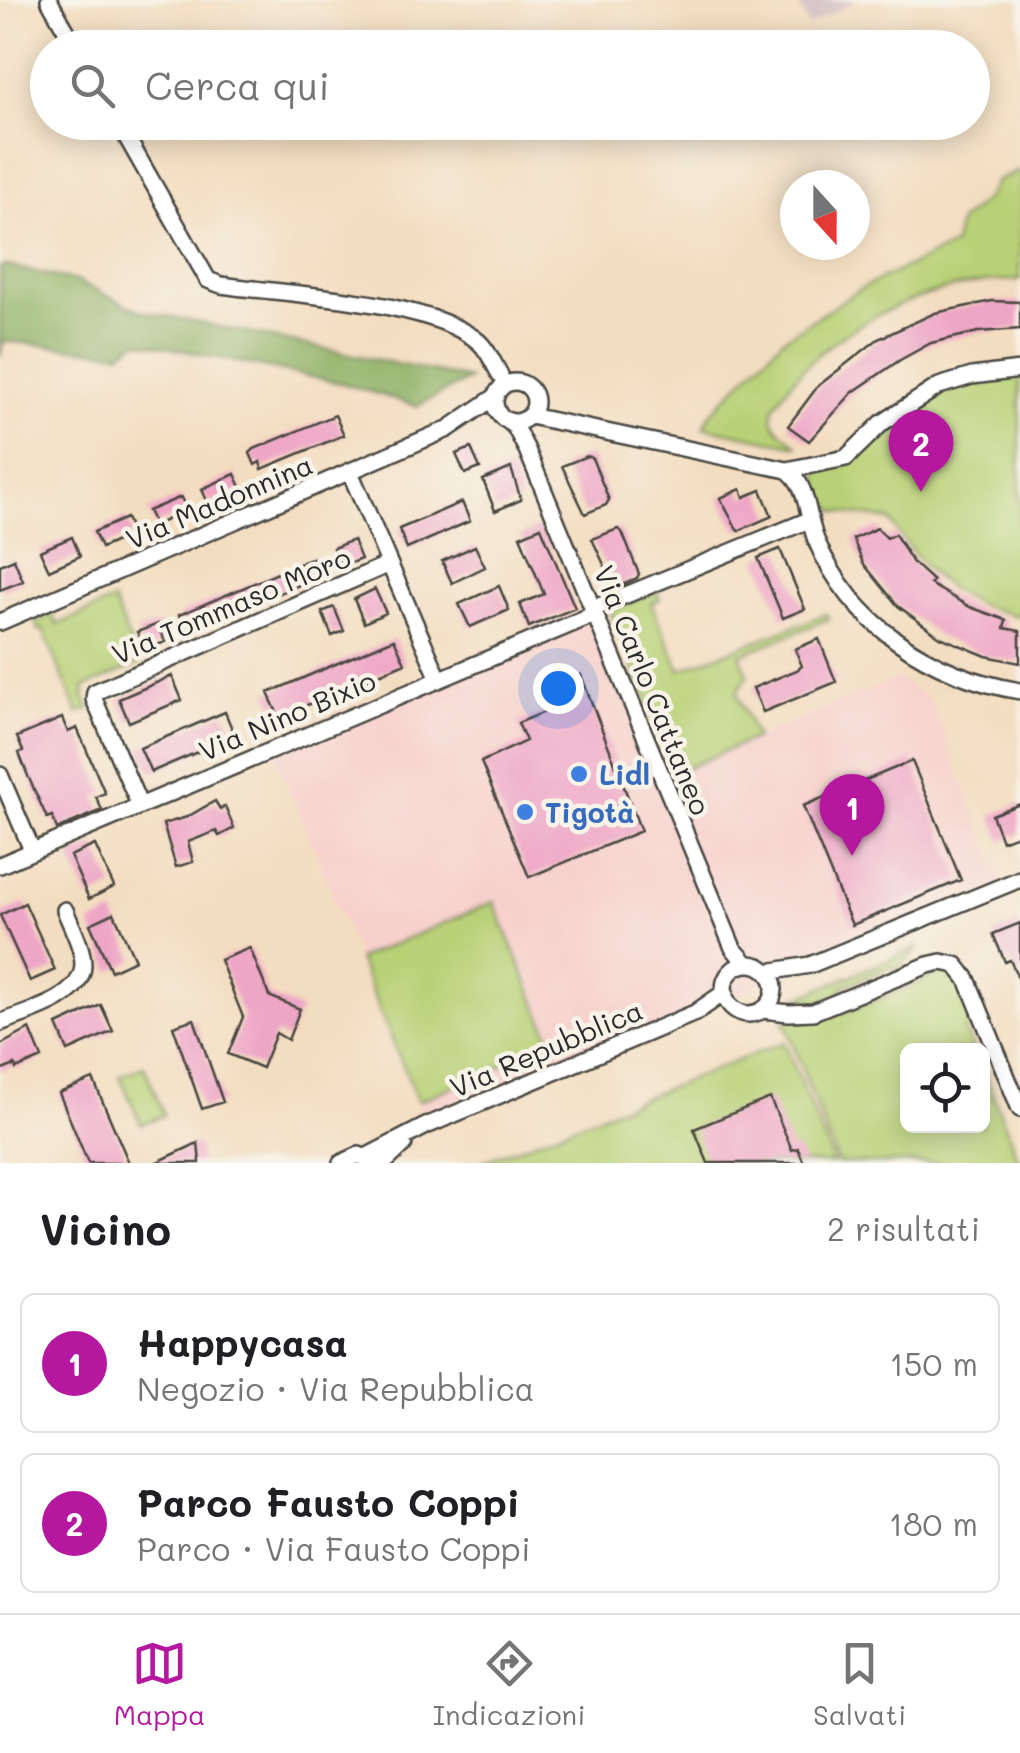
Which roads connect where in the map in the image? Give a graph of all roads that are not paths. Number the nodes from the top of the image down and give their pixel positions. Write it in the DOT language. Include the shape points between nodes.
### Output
graph roads {
  1 [pos="49,0"];
  2 [pos="66,30"];
  3 [pos="128,140"];
  4 [pos="1020,370"];
  5 [pos="500,375"];
  6 [pos="528,386"];
  7 [pos="496,397"];
  8 [pos="528,417"];
  9 [pos="505,419"];
  10 [pos="457,423"];
  11 [pos="570,423"];
  12 [pos="527,450"];
  13 [pos="786,470"];
  14 [pos="350,472"];
  15 [pos="808,520"];
  16 [pos="389,564"];
  17 [pos="594,612"];
  18 [pos="0,622"];
  19 [pos="439,679"];
  20 [pos="1020,691"];
  21 [pos="0,775"];
  22 [pos="140,804"];
  23 [pos="32,850"];
  24 [pos="0,864"];
  25 [pos="1020,878"];
  26 [pos="65,910"];
  27 [pos="810,964"];
  28 [pos="740,967"];
  29 [pos="767,972"];
  30 [pos="770,999"];
  31 [pos="728,1000"];
  32 [pos="0,1023"];
  33 [pos="1020,1109"];
  34 [pos="418,1131"];
  35 [pos="370,1160"];
  36 [pos="341,1163"];
  37 [pos="384,1163"];
  1 -- 2 [label="street"];
  3 -- 5 [label="street" via="208,280 450,323 482,344"];
  4 -- 13 [label="street" via="938,386 882,423 846,458"];
  6 -- 7 [label="street" via="508,382"];
  6 -- 8 [label="street" via="536,404"];
  6 -- 11 [label="street"];
  7 -- 9 [label="street"];
  7 -- 10 [label="street, Via Madonnina"];
  8 -- 9 [label="street"];
  8 -- 11 [label="street"];
  8 -- 12 [label="street, Via Carlo Cattaneo"];
  9 -- 10 [label="street, Via Madonnina"];
  9 -- 12 [label="street, Via Carlo Cattaneo"];
  10 -- 14 [label="street, Via Madonnina"];
  11 -- 13 [label="street"];
  12 -- 17 [label="street, Via Carlo Cattaneo"];
  13 -- 15 [label="street" via="799,481"];
  14 -- 16 [label="street"];
  14 -- 18 [label="street, Via Madonnina"];
  15 -- 17 [label="street, Via Nino Bixio"];
  15 -- 20 [label="street" via="846,592 878,627 951,673"];
  16 -- 19 [label="street"];
  16 -- 22 [label="street, Via Tommaso Moro" via="95,692"];
  17 -- 19 [label="street, Via Nino Bixio"];
  17 -- 28 [label="street, Via Carlo Cattaneo"];
  19 -- 22 [label="street, Via Nino Bixio"];
  21 -- 23 [label="street"];
  22 -- 23 [label="street, Via Nino Bixio"];
  23 -- 24 [label="street, Via Nino Bixio"];
  25 -- 27 [label="street"];
  26 -- 32 [label="street" via="83,963 77,982 58,998"];
  27 -- 29 [label="street"];
  27 -- 30 [label="street"];
  28 -- 29 [label="street"];
  28 -- 31 [label="street" via="728,977"];
  29 -- 30 [label="street"];
  30 -- 31 [label="street" via="747,1014"];
  30 -- 33 [label="street" via="802,1013 928,966 956,965"];
  31 -- 34 [label="street, Via Repubblica"];
  34 -- 35 [label="street, Via Repubblica"];
  34 -- 37 [label="street, Via Repubblica"];
  35 -- 36 [label="street, Via Repubblica" via="352,1156"];
}
